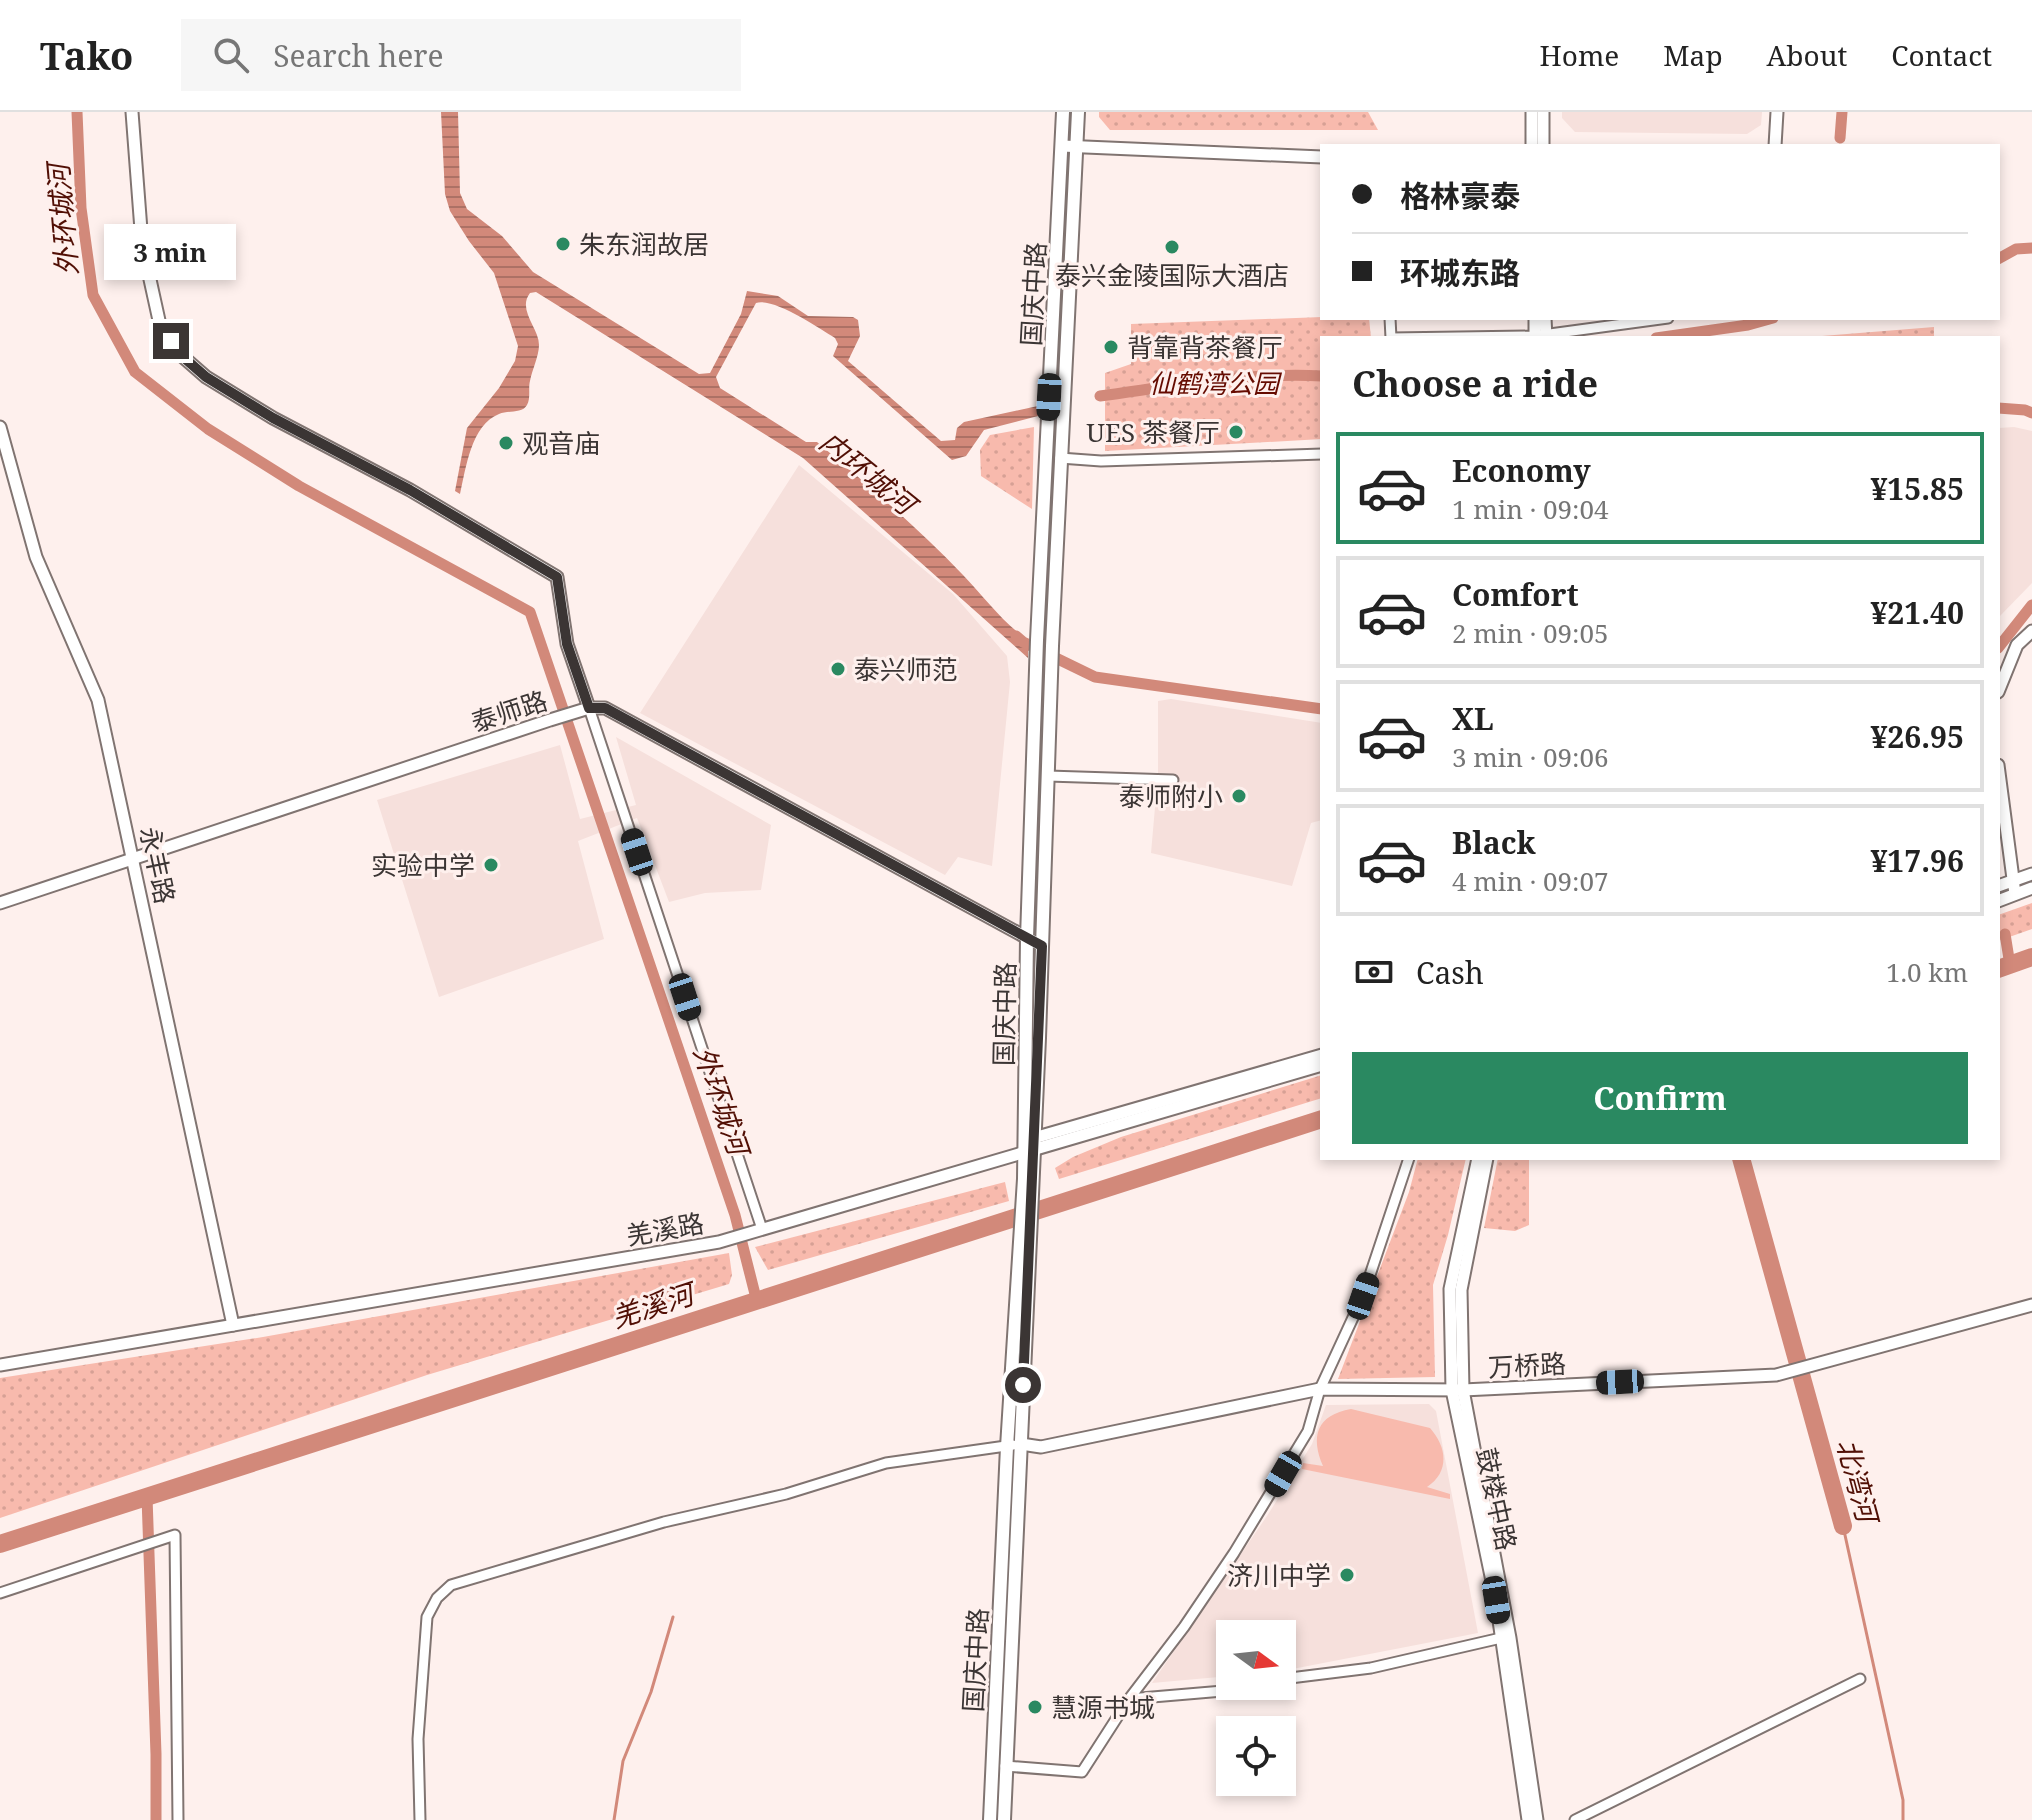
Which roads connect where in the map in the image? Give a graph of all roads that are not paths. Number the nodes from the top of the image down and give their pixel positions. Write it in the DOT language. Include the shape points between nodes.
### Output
graph roads {
  1 [pos="132,112"];
  2 [pos="1063,112"];
  3 [pos="1078,112"];
  4 [pos="1532,112"];
  5 [pos="1543,112"];
  6 [pos="1777,112"];
  7 [pos="1532,144"];
  8 [pos="1543,144"];
  9 [pos="1775,144"];
  10 [pos="1062,146"];
  11 [pos="1077,147"];
  12 [pos="1320,157"];
  13 [pos="1655,320"];
  14 [pos="1548,336"];
  15 [pos="0,427"];
  16 [pos="1320,454"];
  17 [pos="1060,458"];
  18 [pos="2032,631"];
  19 [pos="2000,687"];
  20 [pos="583,710"];
  21 [pos="1048,776"];
  22 [pos="1173,780"];
  23 [pos="2000,780"];
  24 [pos="135,859"];
  25 [pos="2032,874"];
  26 [pos="2013,880"];
  27 [pos="2000,885"];
  28 [pos="2032,888"];
  29 [pos="2015,894"];
  30 [pos="2000,900"];
  31 [pos="0,903"];
  32 [pos="1027,938"];
  33 [pos="1042,946"];
  34 [pos="1320,1056"];
  35 [pos="1320,1066"];
  36 [pos="1029,1145"];
  37 [pos="1408,1160"];
  38 [pos="1478,1160"];
  39 [pos="1486,1160"];
  40 [pos="762,1229"];
  41 [pos="1466,1233"];
  42 [pos="1024,1266"];
  43 [pos="2032,1305"];
  44 [pos="233,1325"];
  45 [pos="0,1365"];
  46 [pos="1320,1389"];
  47 [pos="1458,1390"];
  48 [pos="1021,1444"];
  49 [pos="1007,1447"];
  50 [pos="0,1593"];
  51 [pos="1501,1638"];
  52 [pos="1296,1677"];
  53 [pos="1860,1679"];
  54 [pos="1216,1692"];
  55 [pos="1129,1699"];
  56 [pos="1005,1766"];
  57 [pos="178,1820"];
  58 [pos="420,1820"];
  59 [pos="990,1820"];
  60 [pos="1004,1820"];
  61 [pos="1528,1820"];
  62 [pos="1537,1820"];
  63 [pos="1575,1820"];
  1 -- 20 [label="street" via="142,243 160,325 182,356 273,418 410,490 557,577"];
  2 -- 10 [label="main road, 国庆中路"];
  3 -- 11 [label="main road, 国庆中路"];
  4 -- 7 [label="street"];
  5 -- 8 [label="street"];
  6 -- 9 [label="street"];
  10 -- 11 [label="street"];
  10 -- 32 [label="main road, 国庆中路"];
  11 -- 12 [label="street"];
  11 -- 17 [label="main road, 国庆中路"];
  13 -- 14 [label="street"];
  15 -- 24 [label="street, 永丰路" via="36,557 98,700"];
  16 -- 17 [label="street"];
  17 -- 21 [label="main road, 国庆中路"];
  18 -- 19 [label="street" via="2017,645"];
  20 -- 24 [label="street, 泰师路"];
  20 -- 32 [label="street, 泰师路" via="605,708"];
  20 -- 40 [label="street"];
  21 -- 22 [label="street"];
  21 -- 33 [label="main road, 国庆中路"];
  23 -- 26 [label="street"];
  24 -- 31 [label="street, 泰师路"];
  24 -- 44 [label="street, 永丰路"];
  25 -- 26 [label="street"];
  26 -- 27 [label="street"];
  26 -- 29 [label="street"];
  28 -- 29 [label="street"];
  29 -- 30 [label="street"];
  32 -- 33 [label="street, 泰师路"];
  32 -- 36 [label="main road, 国庆中路"];
  33 -- 36 [label="main road, 国庆中路"];
  34 -- 36 [label="street, 羌溪路"];
  35 -- 36 [label="street, 羌溪路"];
  36 -- 40 [label="street, 羌溪路"];
  36 -- 42 [label="main road, 国庆中路"];
  37 -- 46 [label="street" via="1363,1296"];
  38 -- 41 [label="street"];
  39 -- 41 [label="street"];
  40 -- 44 [label="street, 羌溪路" via="719,1242"];
  41 -- 47 [label="street, 鼓楼中路" via="1450,1289"];
  42 -- 48 [label="main road, 国庆中路"];
  42 -- 49 [label="main road, 国庆中路"];
  43 -- 47 [label="street, 万桥路" via="1776,1375"];
  44 -- 45 [label="street, 羌溪路"];
  46 -- 47 [label="street, 万桥路"];
  46 -- 48 [label="street, 万桥路" via="1041,1447"];
  46 -- 55 [label="street" via="1308,1431 1270,1496 1184,1627"];
  47 -- 51 [label="street, 鼓楼中路"];
  47 -- 62 [label="street" via="1510,1638"];
  48 -- 49 [label="street"];
  48 -- 56 [label="main road, 国庆中路"];
  49 -- 58 [label="street" via="886,1463 451,1585 427,1617 418,1739"];
  49 -- 59 [label="main road, 国庆中路"];
  50 -- 57 [label="street" via="175,1535"];
  51 -- 52 [label="street" via="1371,1668"];
  51 -- 61 [label="street, 鼓楼中路"];
  53 -- 63 [label="street"];
  54 -- 55 [label="street"];
  55 -- 56 [label="street" via="1082,1772"];
  56 -- 60 [label="main road, 国庆中路"];
}
